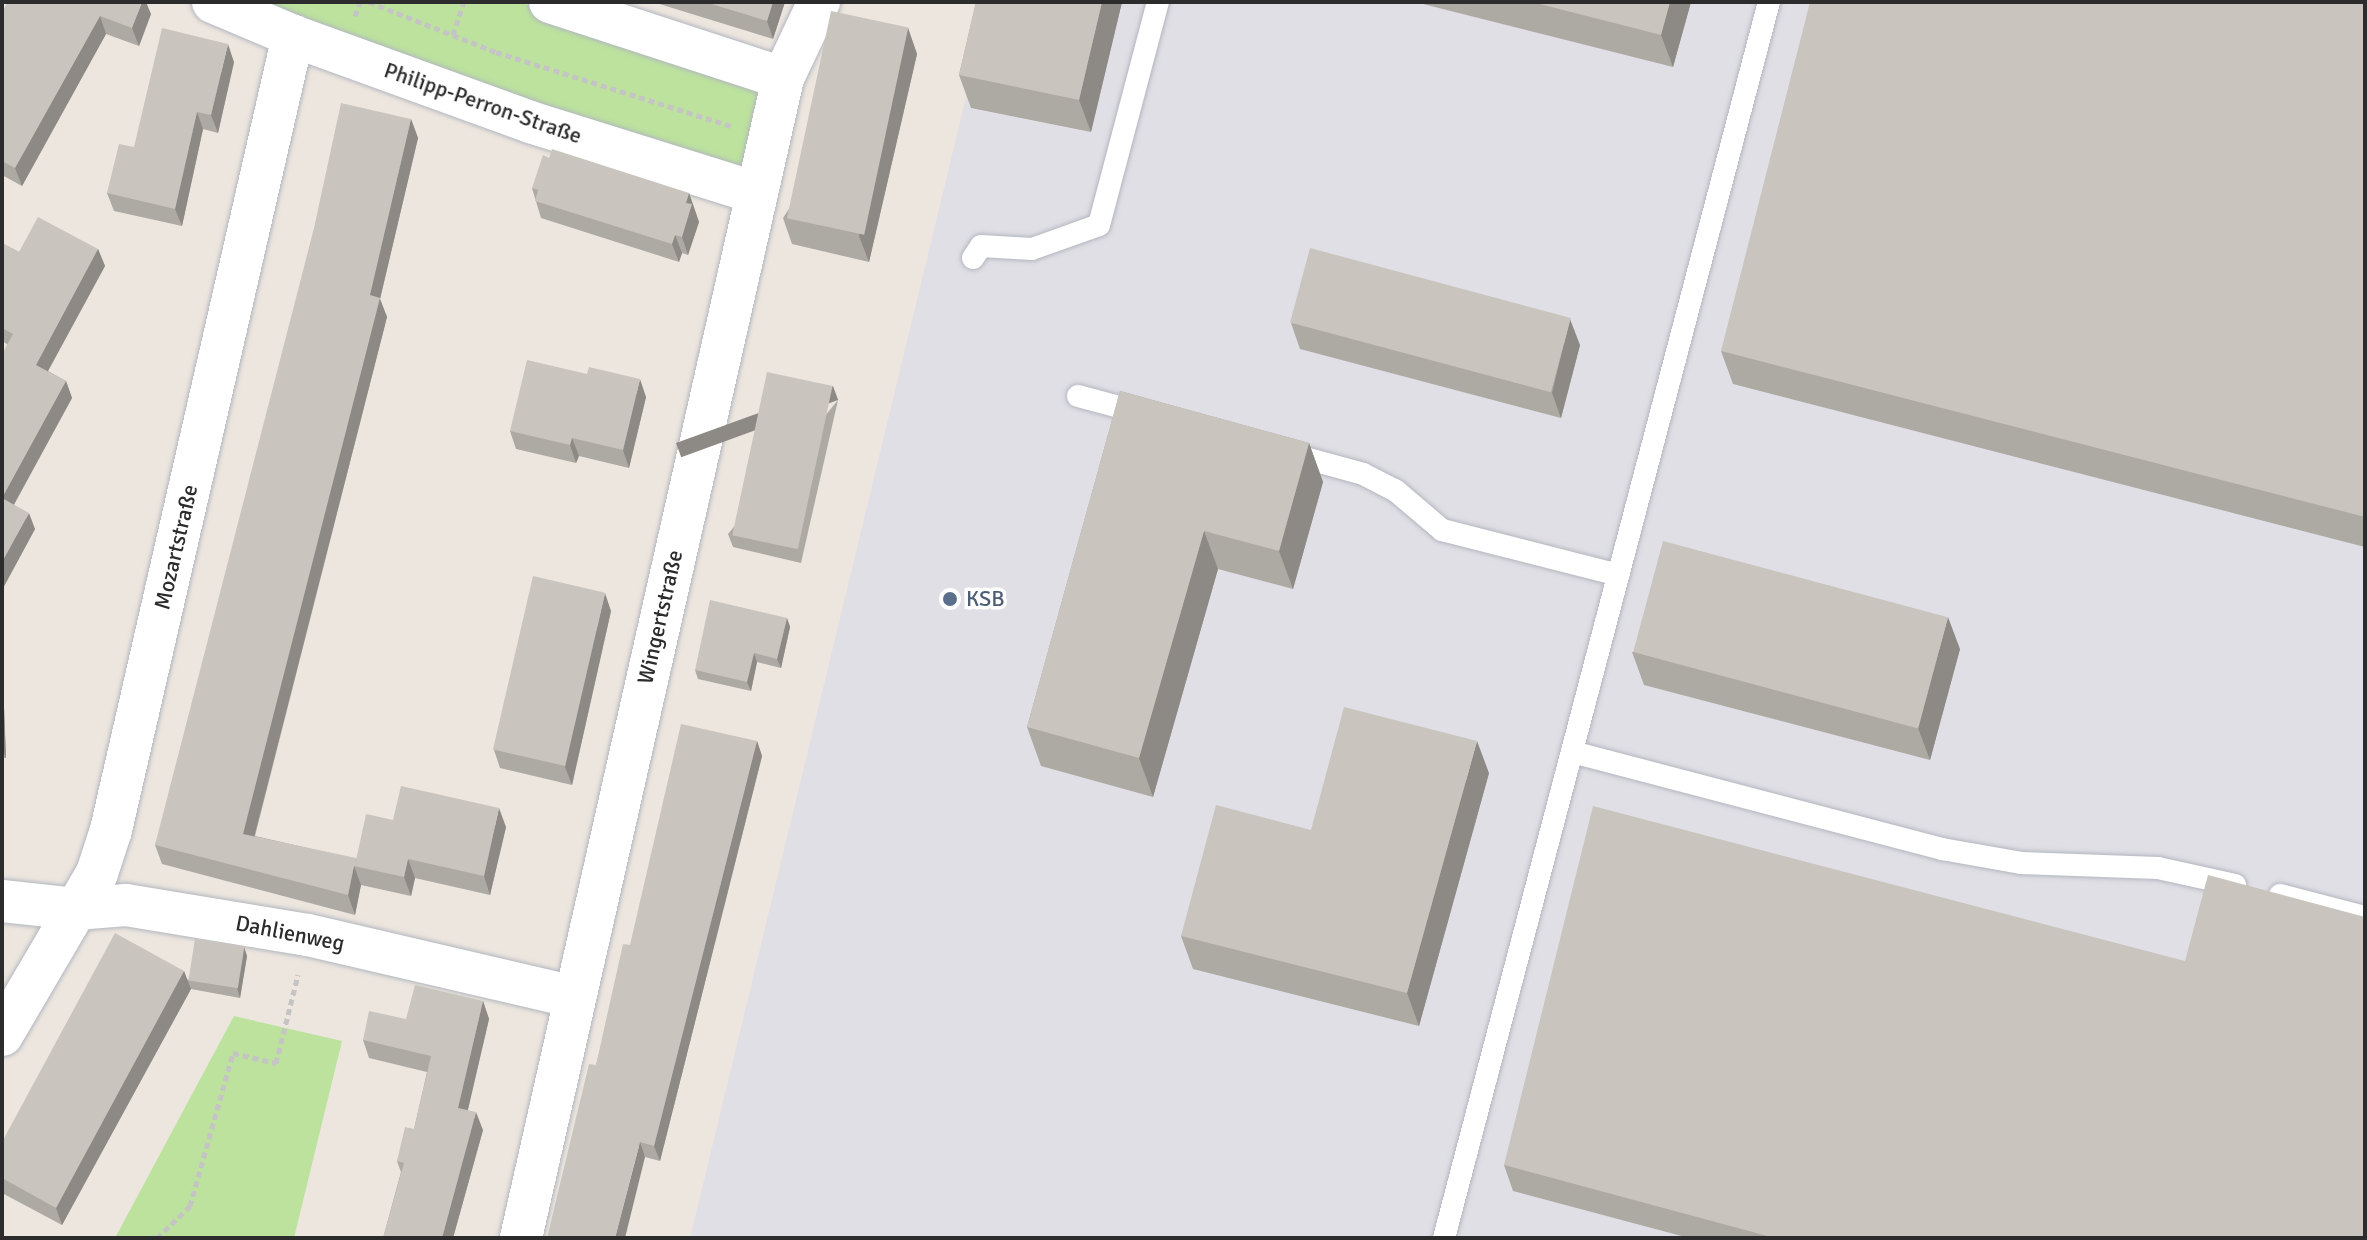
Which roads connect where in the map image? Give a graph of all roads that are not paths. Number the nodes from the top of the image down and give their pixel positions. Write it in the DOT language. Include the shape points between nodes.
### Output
graph roads {
  1 [pos="213,2"];
  2 [pos="550,2"];
  3 [pos="819,2"];
  4 [pos="1158,2"];
  5 [pos="1769,2"];
  6 [pos="293,36"];
  7 [pos="783,78"];
  8 [pos="756,193"];
  9 [pos="973,258"];
  10 [pos="1078,396"];
  11 [pos="1168,420"];
  12 [pos="1258,445"];
  13 [pos="1618,575"];
  14 [pos="1572,752"];
  15 [pos="2,901"];
  16 [pos="76,909"];
  17 [pos="2365,917"];
  18 [pos="574,997"];
  19 [pos="2,1035"];
  20 [pos="521,1238"];
  21 [pos="1444,1238"];
  1 -- 6 [label="street, Philipp-Perron-Straße"];
  2 -- 7 [label="street"];
  3 -- 7 [label="street, Wingertstraße"];
  4 -- 9 [label="lane" via="1099,225 1032,249 981,246"];
  5 -- 13 [label="lane"];
  6 -- 8 [label="street, Philipp-Perron-Straße" via="530,122"];
  6 -- 16 [label="street, Mozartstraße" via="111,830 97,873"];
  7 -- 8 [label="street, Wingertstraße"];
  8 -- 18 [label="street, Wingertstraße"];
  10 -- 11 [label="lane"];
  12 -- 13 [label="lane" via="1363,474 1395,490 1442,530"];
  13 -- 14 [label="lane"];
  14 -- 17 [label="lane" via="1942,849 2021,863 2158,868"];
  14 -- 21 [label="lane"];
  15 -- 16 [label="street, Dahlienweg"];
  16 -- 18 [label="street, Dahlienweg" via="126,905 308,935"];
  16 -- 19 [label="street, Mozartstraße"];
  18 -- 20 [label="street, Wingertstraße"];
}
